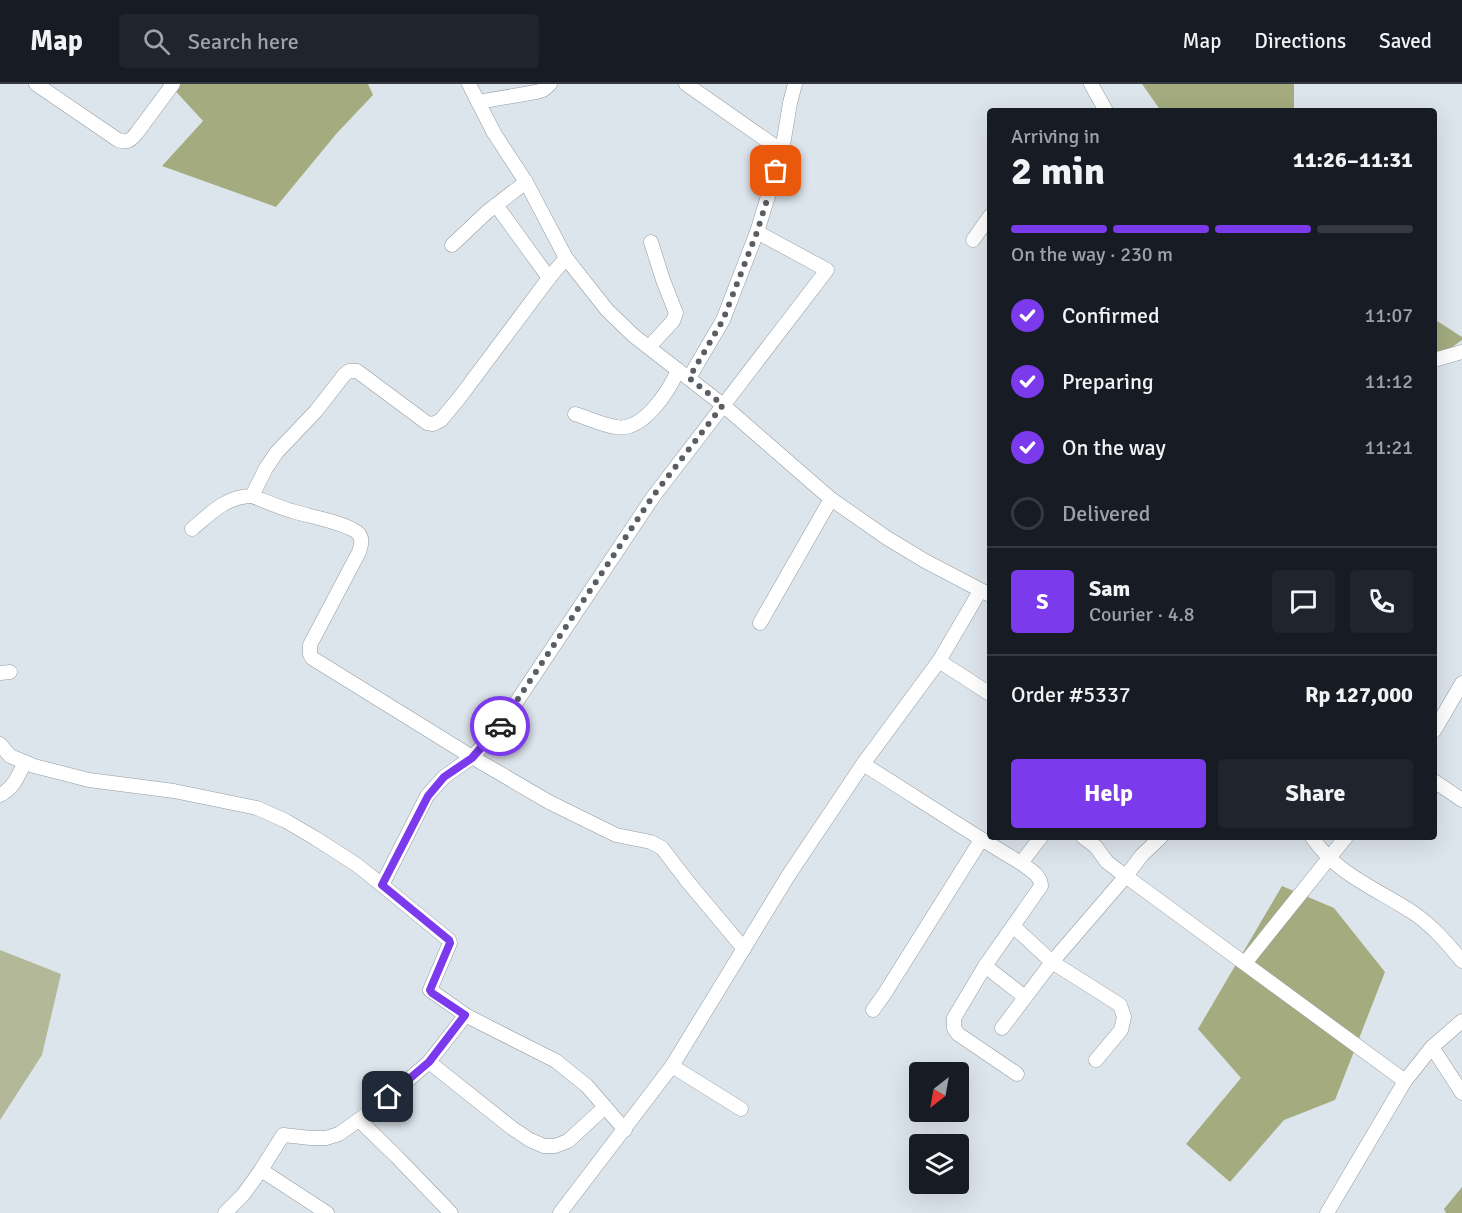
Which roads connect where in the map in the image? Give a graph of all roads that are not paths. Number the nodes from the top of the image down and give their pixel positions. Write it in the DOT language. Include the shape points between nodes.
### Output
graph roads {
  1 [pos="36,84"];
  2 [pos="173,84"];
  3 [pos="469,84"];
  4 [pos="550,84"];
  5 [pos="686,84"];
  6 [pos="795,84"];
  7 [pos="1091,84"];
  8 [pos="478,102"];
  9 [pos="1104,108"];
  10 [pos="782,151"];
  11 [pos="526,182"];
  12 [pos="496,205"];
  13 [pos="987,220"];
  14 [pos="757,232"];
  15 [pos="972,240"];
  16 [pos="651,242"];
  17 [pos="452,245"];
  18 [pos="566,258"];
  19 [pos="549,278"];
  20 [pos="649,346"];
  21 [pos="1462,352"];
  22 [pos="1437,359"];
  23 [pos="684,374"];
  24 [pos="723,405"];
  25 [pos="575,414"];
  26 [pos="252,496"];
  27 [pos="831,499"];
  28 [pos="192,529"];
  29 [pos="985,593"];
  30 [pos="760,623"];
  31 [pos="939,661"];
  32 [pos="1462,683"];
  33 [pos="987,692"];
  34 [pos="1437,726"];
  35 [pos="0,744"];
  36 [pos="472,758"];
  37 [pos="25,762"];
  38 [pos="863,764"];
  39 [pos="1437,783"];
  40 [pos="0,795"];
  41 [pos="1462,800"];
  42 [pos="981,840"];
  43 [pos="1039,840"];
  44 [pos="1087,840"];
  45 [pos="1158,840"];
  46 [pos="1314,840"];
  47 [pos="1344,840"];
  48 [pos="1329,858"];
  49 [pos="1021,863"];
  50 [pos="1126,876"];
  51 [pos="382,885"];
  52 [pos="1013,926"];
  53 [pos="744,950"];
  54 [pos="1462,961"];
  55 [pos="1052,962"];
  56 [pos="1245,963"];
  57 [pos="985,966"];
  58 [pos="1025,997"];
  59 [pos="873,1010"];
  60 [pos="465,1015"];
  61 [pos="1462,1021"];
  62 [pos="1002,1028"];
  63 [pos="1432,1047"];
  64 [pos="1096,1060"];
  65 [pos="429,1062"];
  66 [pos="672,1066"];
  67 [pos="1017,1074"];
  68 [pos="1405,1080"];
  69 [pos="1462,1093"];
  70 [pos="605,1107"];
  71 [pos="741,1109"];
  72 [pos="359,1120"];
  73 [pos="624,1130"];
  74 [pos="261,1170"];
  75 [pos="225,1213"];
  76 [pos="327,1213"];
  77 [pos="451,1213"];
  78 [pos="560,1213"];
  79 [pos="1327,1213"];
  1 -- 2 [label="street" via="125,143"];
  3 -- 8 [label="street"];
  4 -- 8 [label="street" via="536,92"];
  5 -- 10 [label="street"];
  6 -- 10 [label="street"];
  7 -- 9 [label="street"];
  8 -- 11 [label="street"];
  10 -- 14 [label="street"];
  11 -- 12 [label="street"];
  11 -- 18 [label="street"];
  12 -- 17 [label="street"];
  12 -- 19 [label="street"];
  13 -- 15 [label="street"];
  14 -- 23 [label="street" via="723,320"];
  14 -- 24 [label="street" via="827,270"];
  16 -- 20 [label="street" via="676,313"];
  18 -- 19 [label="street"];
  18 -- 20 [label="street" via="607,309"];
  19 -- 26 [label="street" via="441,420 427,423 357,371 349,371 277,452"];
  20 -- 23 [label="street"];
  21 -- 22 [label="street"];
  23 -- 24 [label="street"];
  23 -- 25 [label="street" via="637,424 615,427"];
  24 -- 27 [label="street"];
  24 -- 36 [label="street" via="653,496 497,731"];
  26 -- 28 [label="street" via="222,504"];
  26 -- 36 [label="street" via="335,522 361,538 359,552 310,645 312,658"];
  27 -- 29 [label="street" via="887,538"];
  27 -- 30 [label="street"];
  29 -- 31 [label="street"];
  31 -- 33 [label="street"];
  31 -- 38 [label="street"];
  32 -- 34 [label="street"];
  35 -- 37 [label="street" via="10,756"];
  36 -- 51 [label="street" via="444,777 428,796"];
  36 -- 53 [label="street" via="616,836 658,845"];
  37 -- 40 [label="street" via="15,782"];
  37 -- 51 [label="street" via="89,780 174,791 256,808 315,838"];
  38 -- 42 [label="street"];
  38 -- 53 [label="street"];
  39 -- 41 [label="street"];
  42 -- 49 [label="street"];
  42 -- 59 [label="street"];
  43 -- 49 [label="street"];
  44 -- 50 [label="street"];
  45 -- 50 [label="street"];
  46 -- 48 [label="street"];
  47 -- 48 [label="street"];
  48 -- 54 [label="street" via="1415,914"];
  48 -- 56 [label="street"];
  49 -- 52 [label="street" via="1037,875 1041,886"];
  50 -- 55 [label="street"];
  50 -- 56 [label="street"];
  51 -- 60 [label="street" via="449,940 430,990"];
  52 -- 55 [label="street"];
  52 -- 57 [label="street"];
  53 -- 66 [label="street"];
  55 -- 58 [label="street"];
  55 -- 64 [label="street" via="1120,1005 1124,1017 1121,1030"];
  56 -- 68 [label="street"];
  57 -- 58 [label="street"];
  57 -- 67 [label="street" via="954,1018 954,1028"];
  58 -- 62 [label="street"];
  60 -- 65 [label="street"];
  60 -- 70 [label="street" via="556,1061"];
  61 -- 63 [label="street"];
  63 -- 68 [label="street"];
  63 -- 69 [label="street"];
  65 -- 70 [label="street" via="512,1128 544,1146 568,1141"];
  65 -- 72 [label="street"];
  66 -- 71 [label="street"];
  66 -- 73 [label="street"];
  68 -- 79 [label="street"];
  70 -- 73 [label="street"];
  72 -- 74 [label="street" via="326,1138 283,1134"];
  72 -- 77 [label="street"];
  73 -- 78 [label="street"];
  74 -- 75 [label="street"];
  74 -- 76 [label="street"];
}
